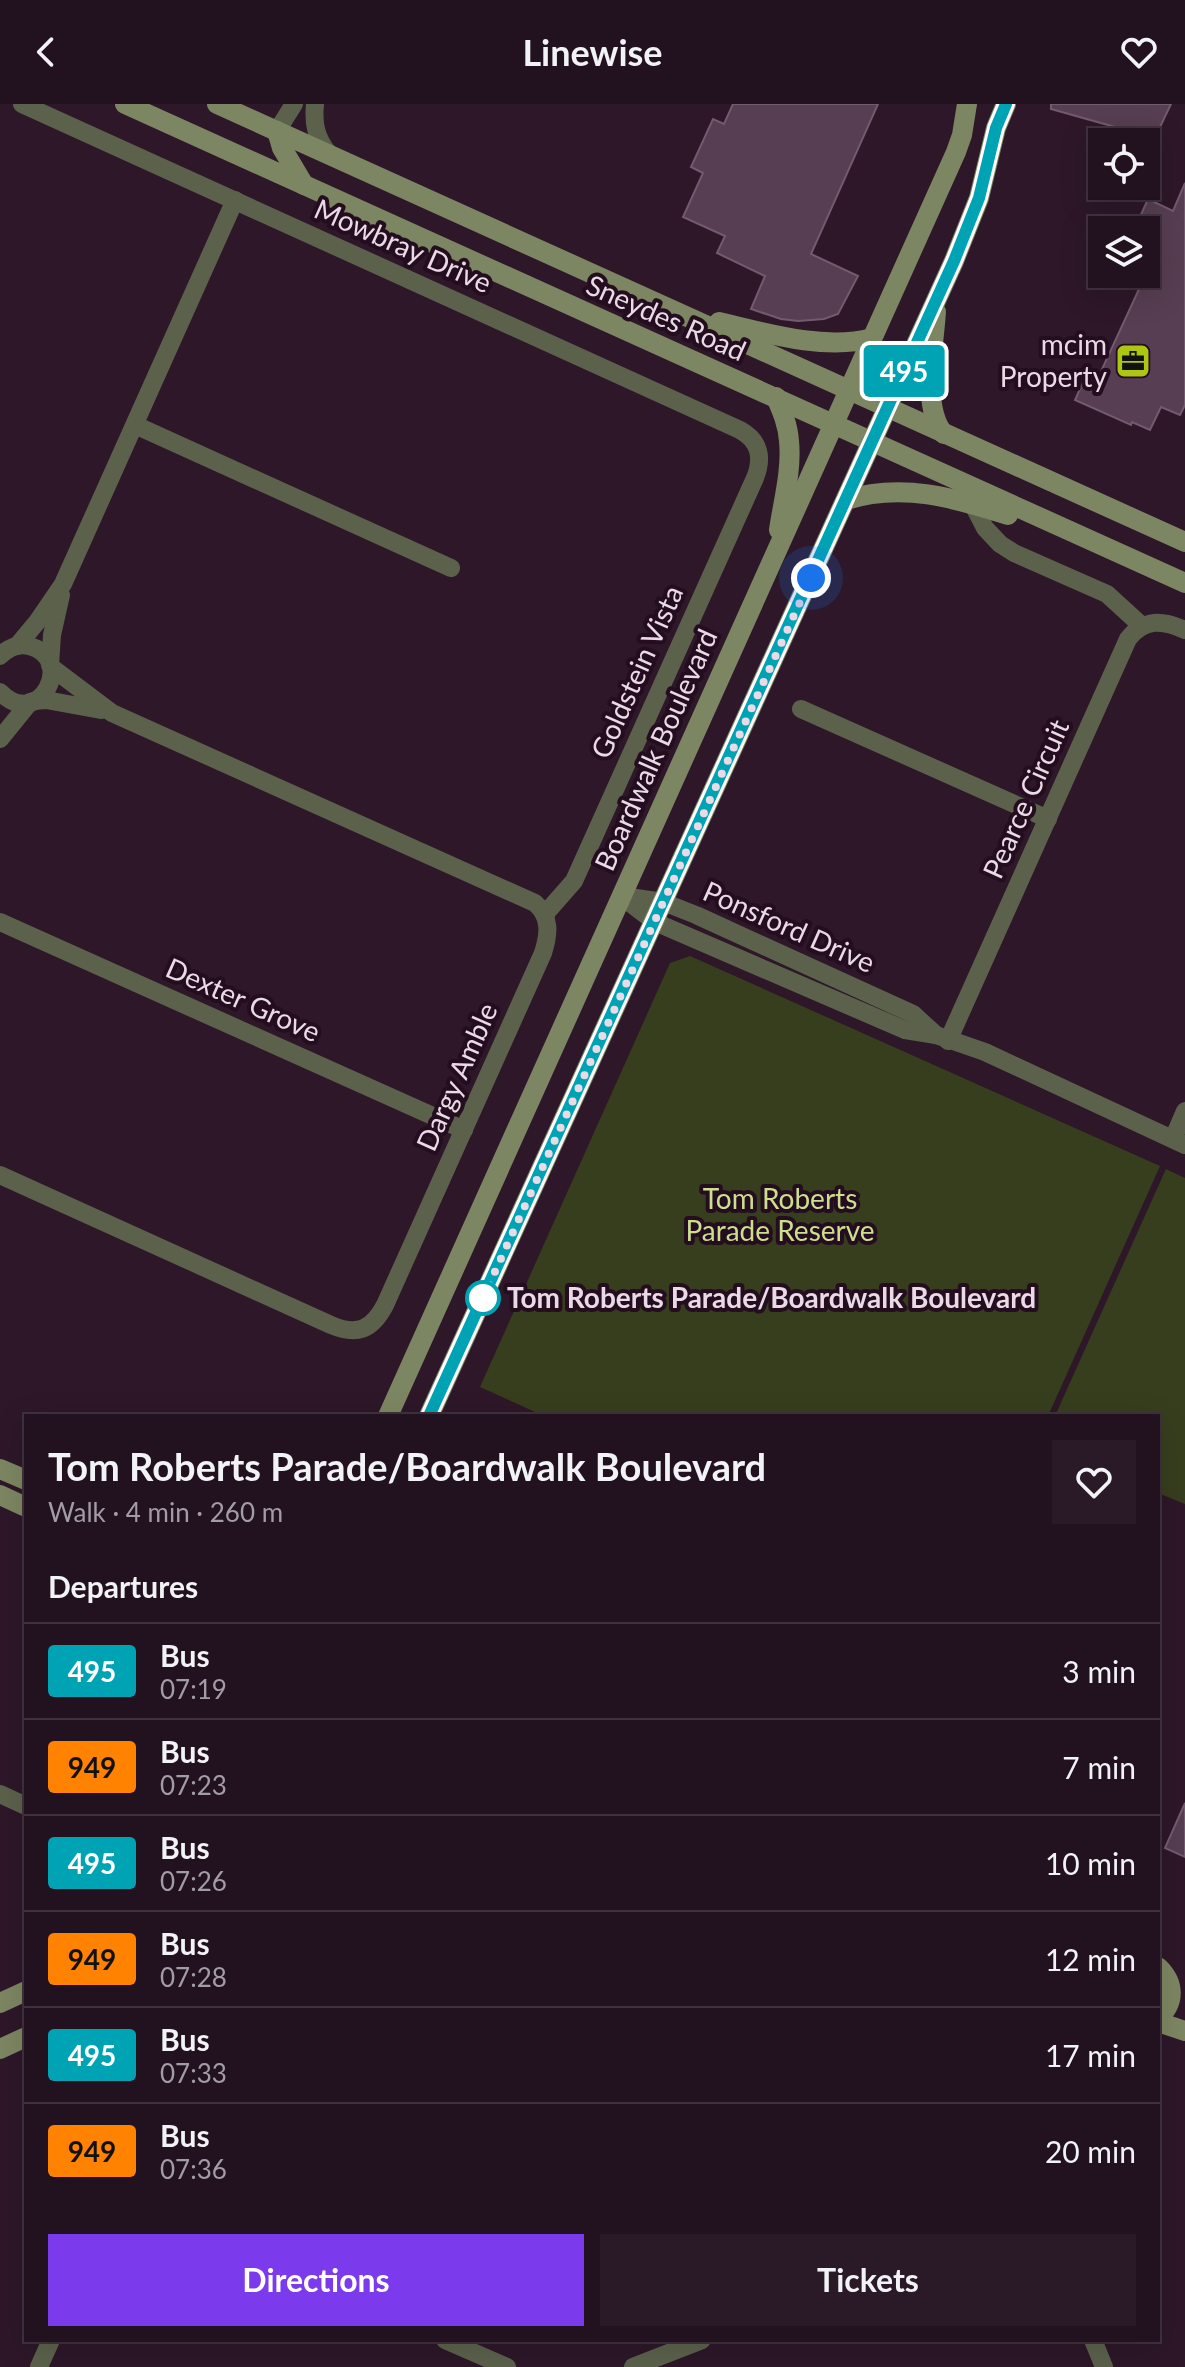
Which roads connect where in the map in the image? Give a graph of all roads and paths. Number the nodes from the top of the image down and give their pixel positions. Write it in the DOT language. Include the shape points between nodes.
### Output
graph roads {
  1 [pos="22,104"];
  2 [pos="125,104"];
  3 [pos="217,104"];
  4 [pos="294,104"];
  5 [pos="315,104"];
  6 [pos="967,104"];
  7 [pos="1006,104"];
  8 [pos="277,131"];
  9 [pos="329,154"];
  10 [pos="304,185"];
  11 [pos="235,200"];
  12 [pos="938,296"];
  13 [pos="678,313"];
  14 [pos="872,338"];
  15 [pos="849,391"];
  16 [pos="776,397"];
  17 [pos="888,408"];
  18 [pos="835,424"];
  19 [pos="135,425"];
  20 [pos="944,434"];
  21 [pos="873,442"];
  22 [pos="756,444"];
  23 [pos="962,483"];
  24 [pos="846,500"];
  25 [pos="972,504"];
  26 [pos="1092,541"];
  27 [pos="1185,542"];
  28 [pos="775,554"];
  29 [pos="451,568"];
  30 [pos="1185,583"];
  31 [pos="63,584"];
  32 [pos="1142,626"];
  33 [pos="1185,630"];
  34 [pos="8,649"];
  35 [pos="51,666"];
  36 [pos="0,692"];
  37 [pos="31,702"];
  38 [pos="801,709"];
  39 [pos="112,713"];
  40 [pos="0,739"];
  41 [pos="1048,819"];
  42 [pos="621,896"];
  43 [pos="663,902"];
  44 [pos="545,914"];
  45 [pos="0,922"];
  46 [pos="655,922"];
  47 [pos="942,1038"];
  48 [pos="1185,1111"];
  49 [pos="464,1130"];
  50 [pos="1179,1142"];
  51 [pos="0,1175"];
  52 [pos="389,1414"];
  53 [pos="430,1414"];
  54 [pos="15,1475"];
  55 [pos="11,1500"];
  56 [pos="0,1794"];
  57 [pos="24,1805"];
  58 [pos="1171,1981"];
  59 [pos="24,1998"];
  60 [pos="0,2003"];
  61 [pos="1160,2018"];
  62 [pos="1160,2021"];
  63 [pos="1185,2031"];
  64 [pos="24,2038"];
  65 [pos="0,2049"];
  66 [pos="50,2342"];
  67 [pos="450,2342"];
  68 [pos="697,2342"];
  69 [pos="1094,2342"];
  70 [pos="39,2367"];
  71 [pos="507,2367"];
  72 [pos="633,2367"];
  73 [pos="1104,2367"];
  1 -- 11 [label="street, Mowbray Drive"];
  2 -- 10 [label="main road, Sneydes Road"];
  3 -- 8 [label="main road, Sneydes Road"];
  4 -- 8 [label="street"];
  5 -- 9 [label="street" via="315,130"];
  6 -- 14 [label="main road, Boardwalk Boulevard" via="956,152"];
  7 -- 12 [label="main road" via="973,214"];
  8 -- 9 [label="main road, Sneydes Road"];
  8 -- 10 [label="main road"];
  9 -- 13 [label="main road, Sneydes Road"];
  10 -- 16 [label="main road, Sneydes Road"];
  11 -- 19 [label="street"];
  11 -- 22 [label="street, Mowbray Drive" via="740,430"];
  12 -- 17 [label="main road"];
  12 -- 20 [label="main road" via="931,388 935,419"];
  13 -- 14 [label="main road" via="794,338"];
  13 -- 15 [label="main road, Sneydes Road"];
  14 -- 15 [label="main road, Boardwalk Boulevard"];
  15 -- 17 [label="main road, Sneydes Road"];
  15 -- 18 [label="main road, Boardwalk Boulevard"];
  16 -- 18 [label="main road, Sneydes Road"];
  16 -- 28 [label="main road" via="789,441"];
  17 -- 20 [label="main road, Sneydes Road"];
  17 -- 21 [label="main road"];
  18 -- 21 [label="main road, Sneydes Road"];
  18 -- 28 [label="main road, Boardwalk Boulevard"];
  19 -- 29 [label="street"];
  19 -- 31 [label="street"];
  20 -- 27 [label="main road, Sneydes Road"];
  21 -- 23 [label="main road, Sneydes Road"];
  21 -- 24 [label="main road"];
  22 -- 44 [label="street, Goldstein Vista" via="757,473 574,881"];
  23 -- 25 [label="street"];
  23 -- 26 [label="main road, Sneydes Road"];
  24 -- 25 [label="main road" via="909,492"];
  24 -- 43 [label="main road"];
  25 -- 26 [label="main road"];
  25 -- 32 [label="street" via="1000,544 1107,594"];
  26 -- 30 [label="main road, Sneydes Road"];
  28 -- 42 [label="main road, Boardwalk Boulevard"];
  31 -- 34 [label="street" via="37,622"];
  31 -- 35 [label="street"];
  32 -- 33 [label="street" via="1159,622"];
  32 -- 41 [label="street, Pearce Circuit" via="1128,639"];
  34 -- 35 [label="street" via="39,650"];
  35 -- 37 [label="street" via="48,688"];
  35 -- 39 [label="street"];
  36 -- 37 [label="street" via="14,702"];
  37 -- 39 [label="street" via="46,700"];
  37 -- 40 [label="street"];
  38 -- 41 [label="street"];
  39 -- 44 [label="street" via="529,900"];
  41 -- 47 [label="street, Pearce Circuit"];
  42 -- 43 [label="street, Ponsford Drive"];
  42 -- 46 [label="street, Ponsford Drive"];
  42 -- 52 [label="main road, Boardwalk Boulevard"];
  43 -- 46 [label="main road"];
  43 -- 47 [label="street, Ponsford Drive" via="913,1014"];
  44 -- 49 [label="street, Dargy Amble" via="548,934 543,953"];
  45 -- 49 [label="street, Dexter Grove"];
  46 -- 47 [label="street, Ponsford Drive" via="905,1030"];
  46 -- 53 [label="main road"];
  47 -- 50 [label="street, Ponsford Drive" via="985,1052"];
  48 -- 50 [label="street"];
  49 -- 51 [label="street, Dargy Amble" via="381,1312 371,1325 355,1331 331,1325"];
  54 -- 55 [label="main road"];
  56 -- 57 [label="street"];
  58 -- 61 [label="main road" via="1170,2001"];
  59 -- 60 [label="main road"];
  62 -- 63 [label="main road"];
  64 -- 65 [label="main road"];
  66 -- 70 [label="street"];
  67 -- 71 [label="street"];
  68 -- 72 [label="street"];
  69 -- 73 [label="street"];
}
